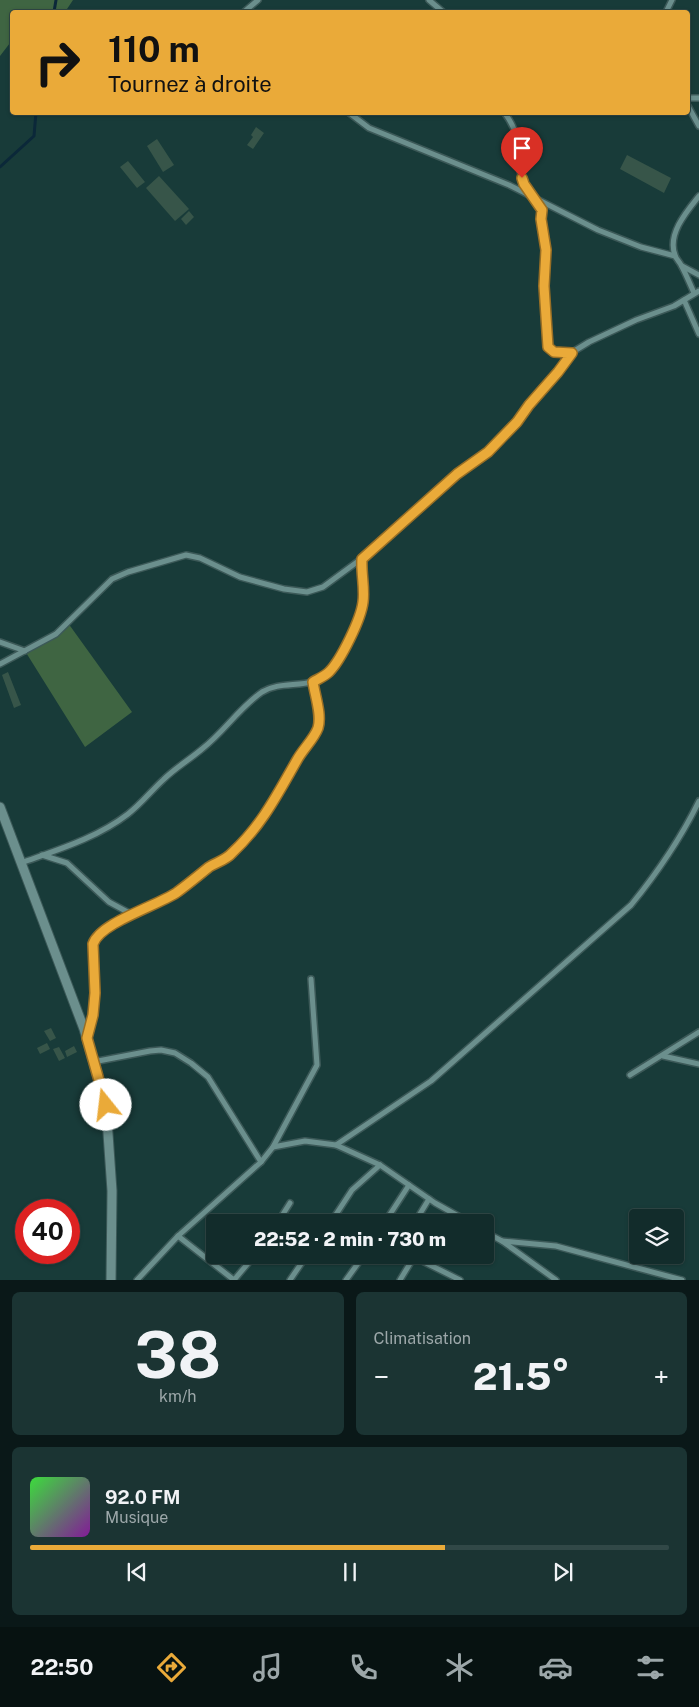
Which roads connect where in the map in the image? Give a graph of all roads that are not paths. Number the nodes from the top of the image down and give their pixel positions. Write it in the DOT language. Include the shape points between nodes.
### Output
graph roads {
  1 [pos="258,0"];
  2 [pos="429,0"];
  3 [pos="246,10"];
  4 [pos="441,10"];
  5 [pos="690,110"];
  6 [pos="352,115"];
  7 [pos="506,115"];
  8 [pos="699,126"];
  9 [pos="699,196"];
  10 [pos="532,197"];
  11 [pos="675,256"];
  12 [pos="681,265"];
  13 [pos="699,275"];
  14 [pos="697,292"];
  15 [pos="684,300"];
  16 [pos="699,334"];
  17 [pos="572,353"];
  18 [pos="362,559"];
  19 [pos="0,642"];
  20 [pos="25,651"];
  21 [pos="0,664"];
  22 [pos="313,682"];
  23 [pos="699,801"];
  24 [pos="0,807"];
  25 [pos="42,855"];
  26 [pos="21,863"];
  27 [pos="133,915"];
  28 [pos="311,980"];
  29 [pos="699,1032"];
  30 [pos="87,1038"];
  31 [pos="663,1056"];
  32 [pos="93,1062"];
  33 [pos="699,1064"];
  34 [pos="630,1075"];
  35 [pos="336,1145"];
  36 [pos="273,1147"];
  37 [pos="261,1162"];
  38 [pos="380,1165"];
  39 [pos="409,1185"];
  40 [pos="429,1199"];
  41 [pos="290,1204"];
  42 [pos="283,1214"];
  43 [pos="336,1214"];
  44 [pos="389,1214"];
  45 [pos="421,1214"];
  46 [pos="455,1214"];
  47 [pos="178,1236"];
  48 [pos="494,1237"];
  49 [pos="502,1241"];
  50 [pos="247,1264"];
  51 [pos="301,1264"];
  52 [pos="358,1264"];
  53 [pos="409,1264"];
  54 [pos="429,1264"];
  55 [pos="111,1280"];
  56 [pos="137,1280"];
  57 [pos="234,1280"];
  58 [pos="290,1280"];
  59 [pos="346,1280"];
  60 [pos="400,1280"];
  61 [pos="460,1280"];
  62 [pos="556,1280"];
  63 [pos="682,1280"];
  1 -- 3 [label="street"];
  2 -- 4 [label="street"];
  5 -- 8 [label="street"];
  6 -- 10 [label="street" via="369,128"];
  7 -- 10 [label="street" via="518,138 522,178"];
  9 -- 11 [label="street" via="675,234"];
  10 -- 11 [label="street" via="598,230"];
  10 -- 17 [label="street" via="542,210 548,347 554,352"];
  11 -- 12 [label="street"];
  12 -- 13 [label="street"];
  12 -- 14 [label="street"];
  14 -- 15 [label="street"];
  15 -- 16 [label="street"];
  15 -- 17 [label="street" via="588,342"];
  17 -- 18 [label="street" via="517,422 488,452 457,474"];
  18 -- 20 [label="street" via="323,587 306,592 240,576 186,555 112,579 56,634"];
  18 -- 22 [label="street" via="364,600 360,616 337,662 329,673"];
  19 -- 20 [label="street"];
  20 -- 21 [label="street"];
  22 -- 25 [label="street" via="282,685 265,691 244,706 202,749 164,779 127,815 103,830"];
  22 -- 27 [label="street" via="320,718 318,728 254,830 230,855 175,893"];
  23 -- 35 [label="street" via="678,838 631,904 431,1081"];
  24 -- 26 [label="street"];
  25 -- 26 [label="street"];
  25 -- 27 [label="street" via="68,863 109,902"];
  26 -- 30 [label="street"];
  27 -- 30 [label="street" via="95,938 95,993"];
  28 -- 36 [label="street" via="317,1066"];
  29 -- 31 [label="street"];
  30 -- 32 [label="street"];
  31 -- 33 [label="street"];
  31 -- 34 [label="street"];
  32 -- 37 [label="street" via="150,1051 175,1053 208,1077"];
  32 -- 55 [label="street" via="106,1105 112,1190"];
  35 -- 36 [label="street" via="305,1141"];
  35 -- 38 [label="street"];
  36 -- 37 [label="street"];
  37 -- 47 [label="street"];
  38 -- 39 [label="street"];
  38 -- 43 [label="street" via="352,1190"];
  39 -- 40 [label="street"];
  39 -- 44 [label="street"];
  40 -- 45 [label="street"];
  40 -- 46 [label="street"];
  41 -- 42 [label="street"];
  47 -- 56 [label="street"];
  47 -- 57 [label="street"];
  48 -- 49 [label="street"];
  49 -- 62 [label="street"];
  49 -- 63 [label="street" via="556,1246"];
  50 -- 57 [label="street"];
  51 -- 58 [label="street"];
  52 -- 59 [label="street"];
  53 -- 60 [label="street"];
  54 -- 61 [label="street"];
}
